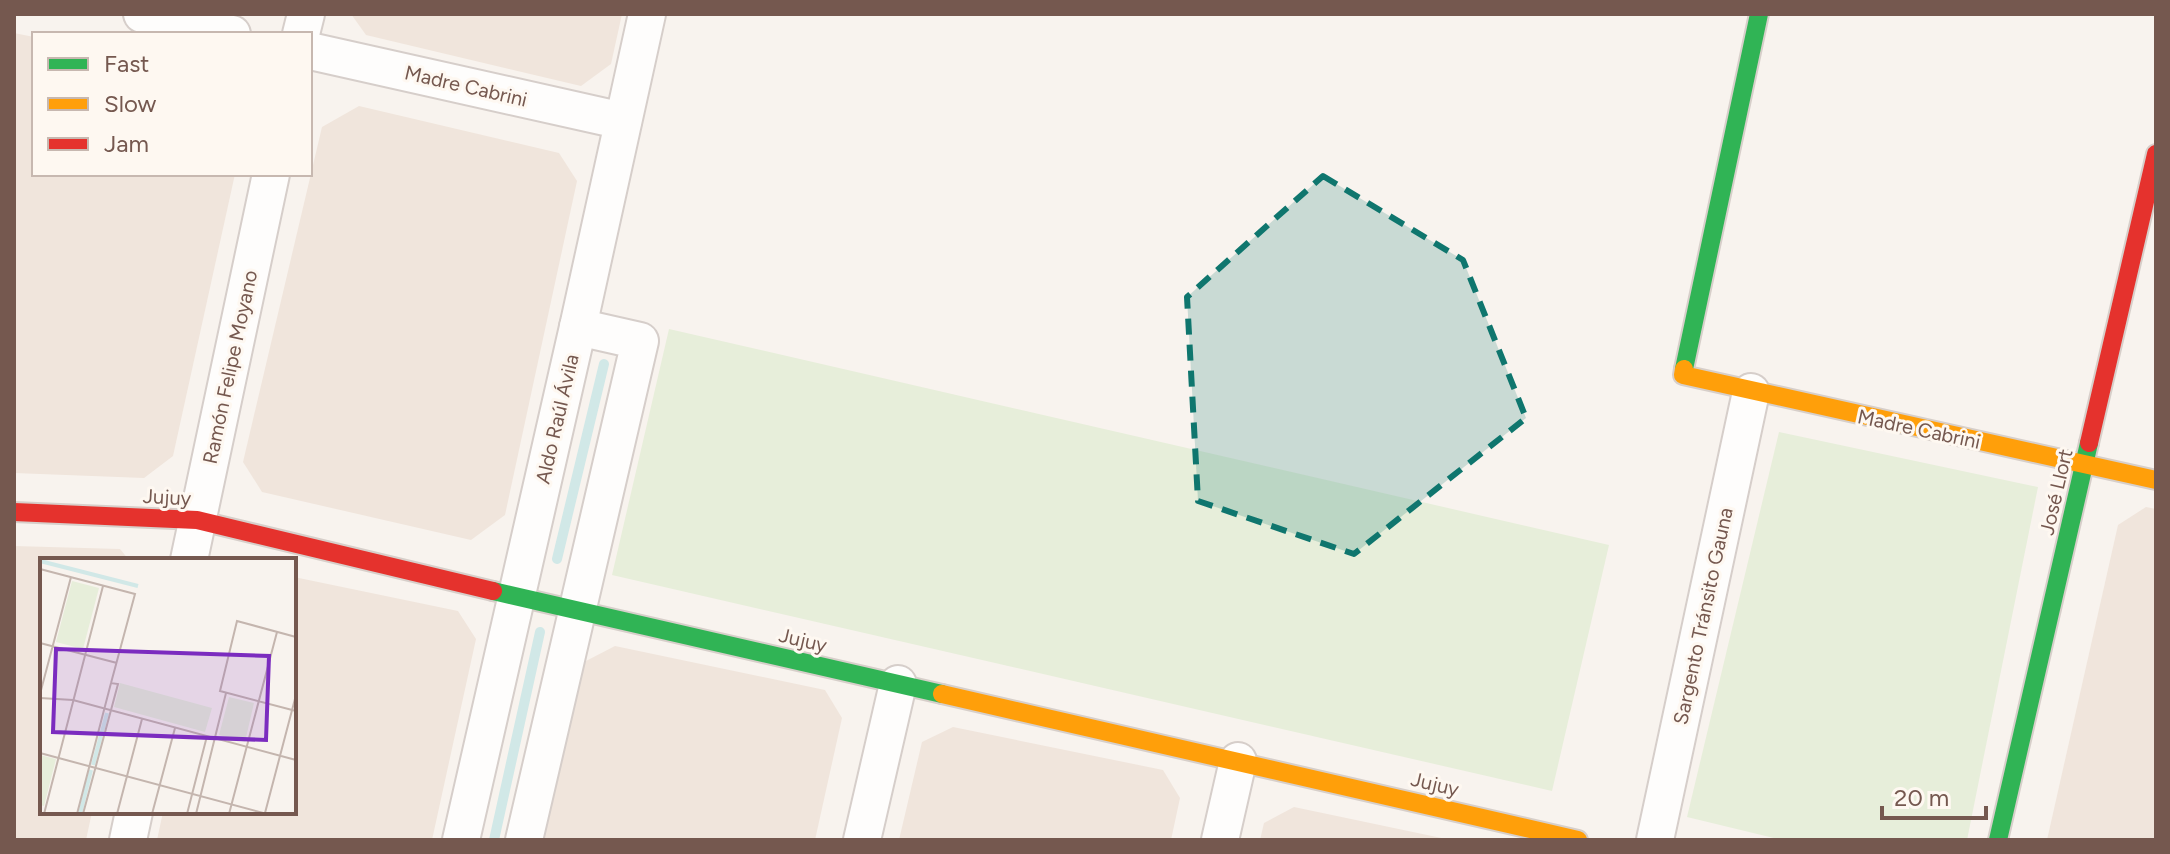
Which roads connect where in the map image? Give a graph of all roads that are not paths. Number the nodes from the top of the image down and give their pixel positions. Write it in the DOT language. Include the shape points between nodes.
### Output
graph roads {
  1 [pos="142,14"];
  2 [pos="647,14"];
  3 [pos="1759,14"];
  4 [pos="223,32"];
  5 [pos="312,51"];
  6 [pos="623,121"];
  7 [pos="2156,154"];
  8 [pos="271,176"];
  9 [pos="578,327"];
  10 [pos="1751,392"];
  11 [pos="2085,465"];
  12 [pos="2156,480"];
  13 [pos="14,512"];
  14 [pos="197,520"];
  15 [pos="189,558"];
  16 [pos="517,597"];
  17 [pos="577,610"];
  18 [pos="898,684"];
  19 [pos="1238,761"];
  20 [pos="134,814"];
  21 [pos="1573,839"];
  22 [pos="128,840"];
  23 [pos="461,840"];
  24 [pos="524,840"];
  25 [pos="862,840"];
  26 [pos="1220,840"];
  27 [pos="1655,840"];
  28 [pos="1998,840"];
  1 -- 4 [label="street"];
  2 -- 6 [label="street"];
  3 -- 10 [label="street, Madre Cabrini" via="1683,375"];
  5 -- 6 [label="street, Madre Cabrini"];
  6 -- 9 [label="street"];
  7 -- 11 [label="street, José Llort"];
  8 -- 14 [label="street, Ramón Felipe Moyano"];
  9 -- 16 [label="street, Aldo Raúl Ávila"];
  9 -- 17 [label="street, Aldo Raúl Ávila" via="640,341"];
  10 -- 11 [label="street, Madre Cabrini"];
  10 -- 27 [label="street, Sargento Tránsito Gauna"];
  11 -- 12 [label="street, Madre Cabrini"];
  11 -- 28 [label="street, José Llort"];
  13 -- 14 [label="street, Jujuy"];
  14 -- 15 [label="street, Ramón Felipe Moyano"];
  14 -- 16 [label="street, Jujuy"];
  16 -- 17 [label="street, Jujuy"];
  16 -- 23 [label="street, Aldo Raúl Ávila"];
  17 -- 18 [label="street, Jujuy"];
  17 -- 24 [label="street, Aldo Raúl Ávila"];
  18 -- 19 [label="street, Jujuy"];
  18 -- 25 [label="street"];
  19 -- 21 [label="street, Jujuy"];
  19 -- 26 [label="street"];
  20 -- 22 [label="street"];
}
